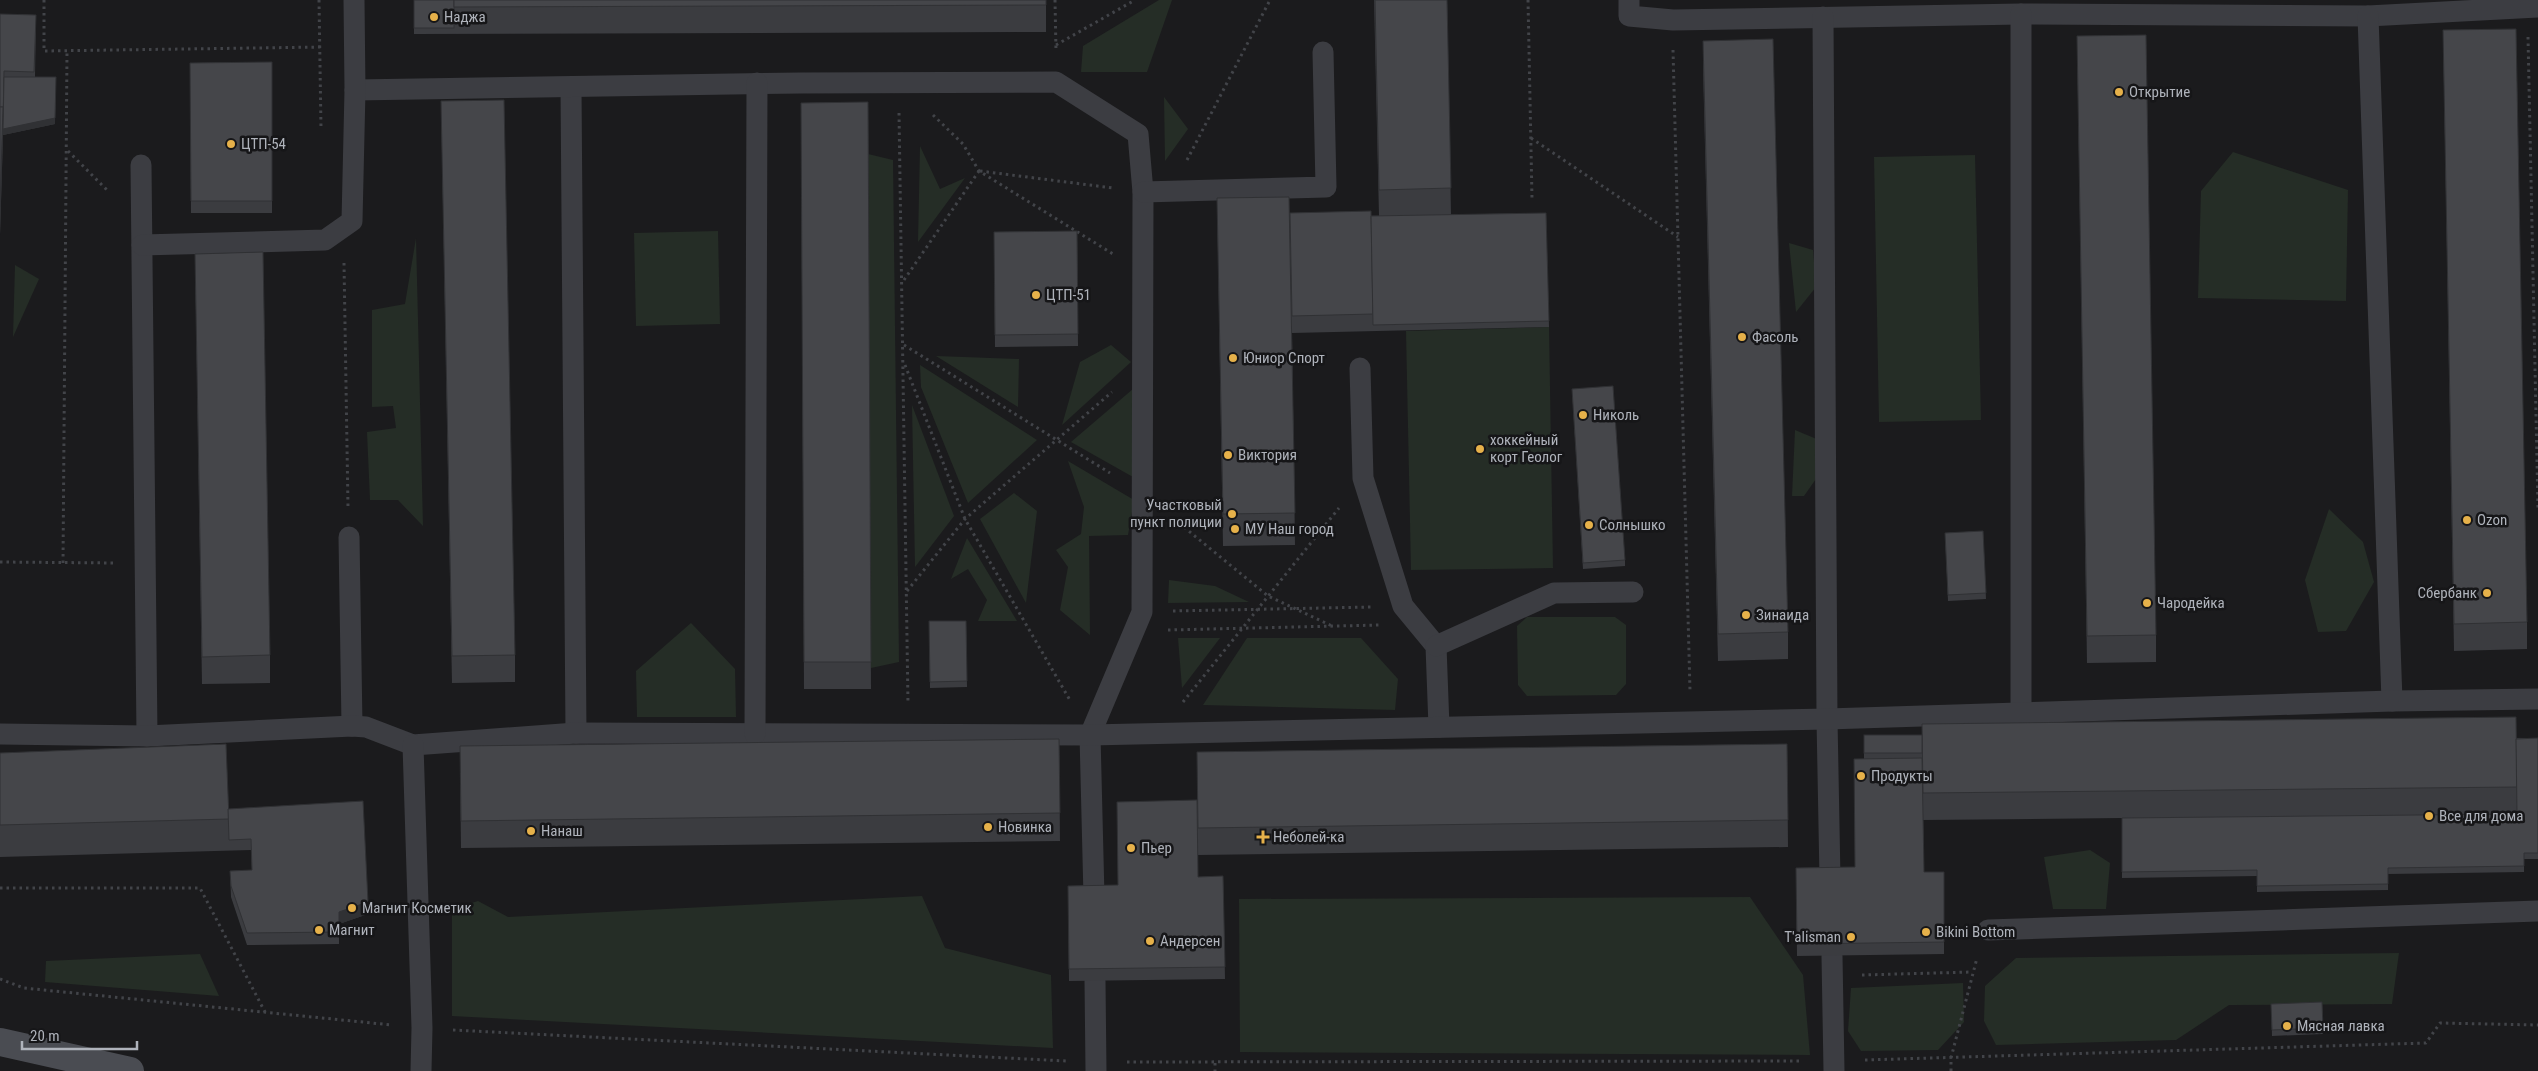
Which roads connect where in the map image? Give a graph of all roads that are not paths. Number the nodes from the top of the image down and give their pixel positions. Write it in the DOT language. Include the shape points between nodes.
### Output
graph roads {
  1 [pos="354,0"];
  2 [pos="1629,0"];
  3 [pos="2533,8"];
  4 [pos="2021,14"];
  5 [pos="2368,16"];
  6 [pos="1823,17"];
  7 [pos="1323,52"];
  8 [pos="757,83"];
  9 [pos="571,88"];
  10 [pos="355,90"];
  11 [pos="141,164"];
  12 [pos="1143,192"];
  13 [pos="142,246"];
  14 [pos="1360,368"];
  15 [pos="349,537"];
  16 [pos="1633,592"];
  17 [pos="1436,646"];
  18 [pos="2538,699"];
  19 [pos="2392,701"];
  20 [pos="2021,714"];
  21 [pos="1827,719"];
  22 [pos="352,726"];
  23 [pos="1439,727"];
  24 [pos="576,733"];
  25 [pos="0,734"];
  26 [pos="755,734"];
  27 [pos="1090,734"];
  28 [pos="147,736"];
  29 [pos="413,745"];
  30 [pos="1830,879"];
  31 [pos="1094,898"];
  32 [pos="2538,911"];
  33 [pos="1988,930"];
  34 [pos="1832,965"];
  35 [pos="1095,981"];
  36 [pos="0,1042"];
  37 [pos="1834,1066"];
  38 [pos="1096,1067"];
  39 [pos="130,1071"];
  40 [pos="421,1071"];
  1 -- 10 [label="lane"];
  2 -- 6 [label="lane" via="1629,16 1673,20"];
  3 -- 5 [label="lane"];
  4 -- 5 [label="lane"];
  4 -- 6 [label="lane"];
  4 -- 20 [label="lane"];
  5 -- 19 [label="lane"];
  6 -- 21 [label="lane"];
  7 -- 12 [label="lane" via="1326,187"];
  8 -- 9 [label="lane"];
  8 -- 12 [label="lane" via="1056,82 1138,134"];
  8 -- 26 [label="lane"];
  9 -- 10 [label="lane"];
  9 -- 24 [label="lane"];
  10 -- 13 [label="lane" via="352,221 344,228 325,240"];
  11 -- 13 [label="lane"];
  12 -- 27 [label="lane" via="1138,622"];
  13 -- 28 [label="lane"];
  14 -- 17 [label="lane" via="1363,478 1403,606"];
  15 -- 22 [label="lane"];
  16 -- 17 [label="lane" via="1554,593"];
  17 -- 23 [label="lane"];
  18 -- 19 [label="lane"];
  19 -- 20 [label="lane"];
  20 -- 21 [label="lane"];
  21 -- 23 [label="lane"];
  21 -- 30 [label="lane"];
  22 -- 28 [label="lane"];
  22 -- 29 [label="lane" via="366,727"];
  23 -- 27 [label="lane"];
  24 -- 26 [label="lane"];
  24 -- 29 [label="lane"];
  25 -- 28 [label="lane"];
  26 -- 27 [label="lane"];
  27 -- 31 [label="lane"];
  29 -- 40 [label="lane"];
  32 -- 33 [label="lane"];
  34 -- 37 [label="lane"];
  35 -- 38 [label="lane"];
  36 -- 39 [label="main road"];
}
